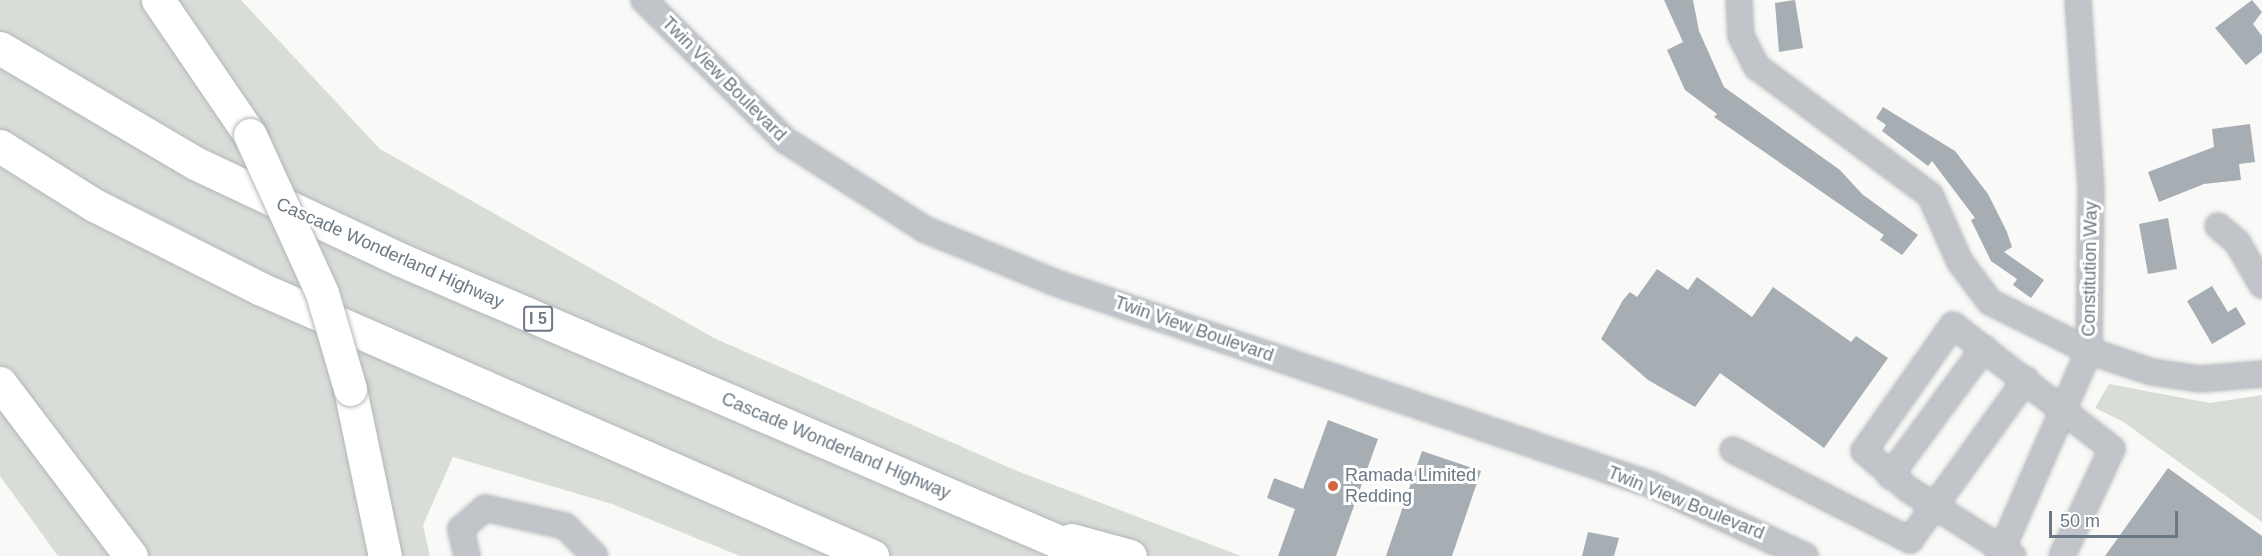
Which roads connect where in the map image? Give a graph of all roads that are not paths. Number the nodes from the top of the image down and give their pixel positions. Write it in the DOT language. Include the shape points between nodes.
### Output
graph roads {
  1 [pos="158,0"];
  2 [pos="644,0"];
  3 [pos="1739,0"];
  4 [pos="2078,0"];
  5 [pos="0,48"];
  6 [pos="0,146"];
  7 [pos="2218,226"];
  8 [pos="2262,285"];
  9 [pos="1984,348"];
  10 [pos="2089,351"];
  11 [pos="2262,374"];
  12 [pos="2026,379"];
  13 [pos="0,383"];
  14 [pos="1904,389"];
  15 [pos="2066,410"];
  16 [pos="1936,413"];
  17 [pos="1733,450"];
  18 [pos="1890,476"];
  19 [pos="1934,506"];
  20 [pos="1045,533"];
  21 [pos="2005,554"];
  22 [pos="131,556"];
  23 [pos="385,556"];
  24 [pos="467,556"];
  25 [pos="595,556"];
  26 [pos="872,556"];
  27 [pos="1092,556"];
  28 [pos="1130,556"];
  29 [pos="1805,556"];
  30 [pos="2062,556"];
  1 -- 23 [label="highway, bridge" via="250,135 322,292 350,389"];
  2 -- 29 [label="street, Twin View Boulevard" via="785,140 926,230 1056,284 1652,485"];
  3 -- 10 [label="street" via="1741,36 1757,67 1930,195 1960,262 1990,302"];
  4 -- 10 [label="street, Constitution Way" via="2091,187"];
  5 -- 20 [label="highway, Cascade Wonderland Highway / I 5" via="195,163 389,255"];
  6 -- 26 [label="highway" via="94,205 261,289"];
  7 -- 8 [label="street" via="2237,242"];
  9 -- 12 [label="street"];
  9 -- 14 [label="street" via="1959,328 1948,327"];
  9 -- 16 [label="street"];
  10 -- 11 [label="street" via="2152,372 2200,379"];
  10 -- 15 [label="street, Constitution Way"];
  12 -- 15 [label="street"];
  12 -- 19 [label="street"];
  13 -- 22 [label="highway"];
  14 -- 16 [label="street"];
  14 -- 18 [label="street" via="1864,446 1866,458"];
  15 -- 21 [label="street, Constitution Way"];
  15 -- 30 [label="street" via="2112,449"];
  16 -- 18 [label="street"];
  17 -- 19 [label="street" via="1910,540"];
  18 -- 19 [label="street"];
  19 -- 21 [label="street"];
  20 -- 27 [label="highway, Cascade Wonderland Highway / I 5"];
  20 -- 28 [label="highway"];
  24 -- 25 [label="street" via="461,529 485,507 565,526"];
}
